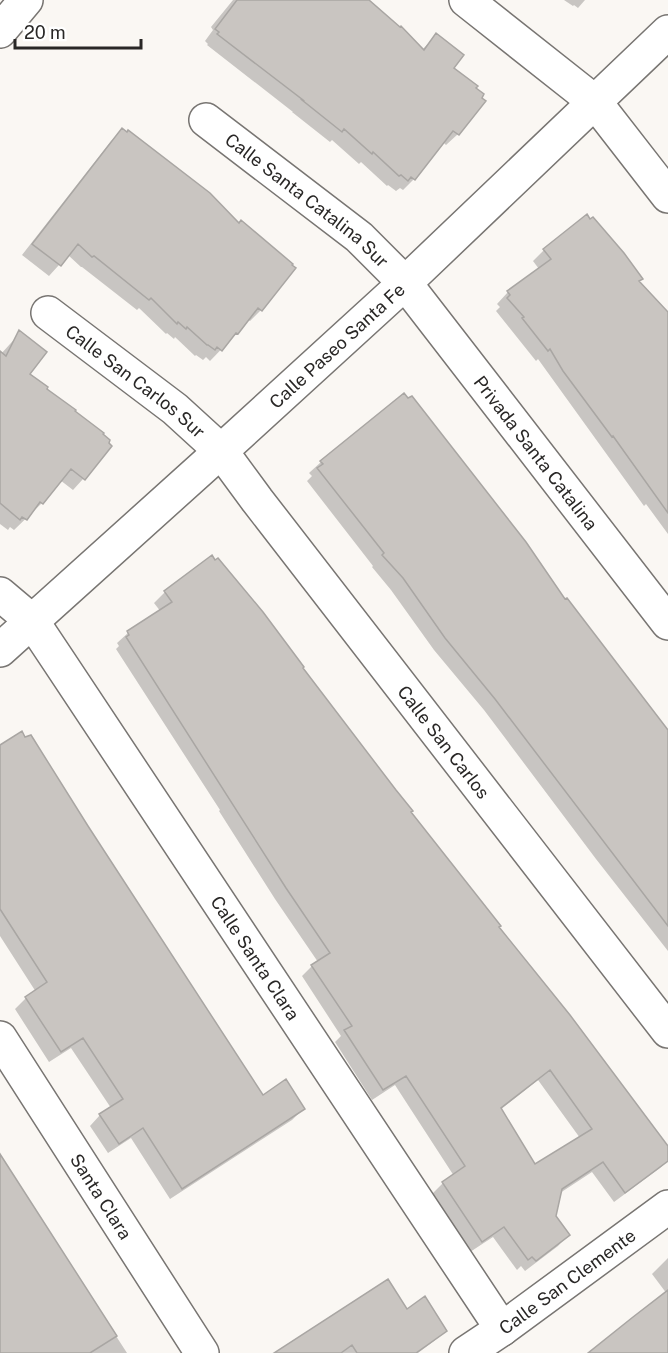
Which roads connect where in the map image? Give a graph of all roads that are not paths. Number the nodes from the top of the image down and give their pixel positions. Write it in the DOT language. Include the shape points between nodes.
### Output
graph roads {
  1 [pos="466,0"];
  2 [pos="668,33"];
  3 [pos="596,102"];
  4 [pos="206,120"];
  5 [pos="668,196"];
  6 [pos="405,283"];
  7 [pos="48,313"];
  8 [pos="221,451"];
  9 [pos="0,594"];
  10 [pos="32,621"];
  11 [pos="668,623"];
  12 [pos="0,650"];
  13 [pos="668,1031"];
  14 [pos="0,1038"];
  15 [pos="668,1207"];
  16 [pos="502,1329"];
  17 [pos="202,1353"];
  18 [pos="466,1353"];
  1 -- 3 [label="street"];
  2 -- 3 [label="street, Calle Paseo Santa Fe"];
  3 -- 5 [label="street"];
  3 -- 6 [label="street, Calle Paseo Santa Fe"];
  4 -- 6 [label="street, Calle Santa Catalina Sur" via="359,237"];
  6 -- 8 [label="street, Calle Paseo Santa Fe"];
  6 -- 11 [label="street, Privada Santa Catalina"];
  7 -- 8 [label="street, Calle San Carlos Sur" via="175,409"];
  8 -- 10 [label="street, Calle Paseo Santa Fe"];
  8 -- 13 [label="street, Calle San Carlos"];
  9 -- 10 [label="street, Calle Santa Clara"];
  10 -- 12 [label="street, Calle Paseo Santa Fe"];
  10 -- 16 [label="street, Calle Santa Clara"];
  14 -- 17 [label="street, Santa Clara"];
  15 -- 16 [label="street, Calle San Clemente"];
  16 -- 18 [label="street, Calle San Clemente"];
}
